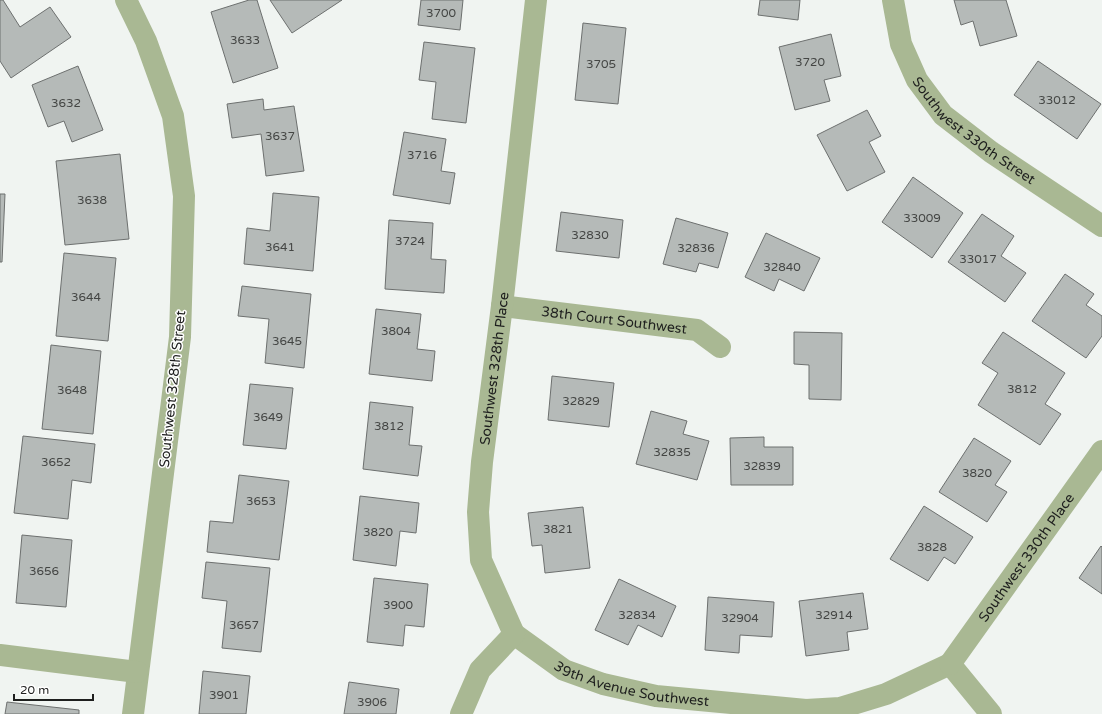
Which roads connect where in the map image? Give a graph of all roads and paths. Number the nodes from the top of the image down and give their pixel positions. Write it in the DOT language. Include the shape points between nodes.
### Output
graph roads {
  1 [pos="126,0"];
  2 [pos="536,0"];
  3 [pos="893,0"];
  4 [pos="1102,226"];
  5 [pos="502,306"];
  6 [pos="720,347"];
  7 [pos="1102,451"];
  8 [pos="514,634"];
  9 [pos="0,654"];
  10 [pos="950,664"];
  11 [pos="137,672"];
  12 [pos="133,714"];
  13 [pos="461,714"];
  14 [pos="991,714"];
  1 -- 11 [label="street, Southwest 328th Street" via="146,41 173,116 184,196 180,337"];
  2 -- 5 [label="street, Southwest 328th Place"];
  3 -- 4 [label="street, Southwest 330th Street" via="901,44 917,80 943,115 991,152"];
  5 -- 6 [label="street, 38th Court Southwest" via="696,330"];
  5 -- 8 [label="street, Southwest 328th Place" via="478,512 482,560"];
  7 -- 10 [label="street, Southwest 330th Place"];
  8 -- 10 [label="street, 39th Avenue Southwest" via="564,670 603,684 656,696 806,710 840,708 886,694"];
  8 -- 13 [label="street" via="480,670"];
  9 -- 11 [label="street"];
  10 -- 14 [label="street"];
  11 -- 12 [label="street, Southwest 328th Street"];
}
